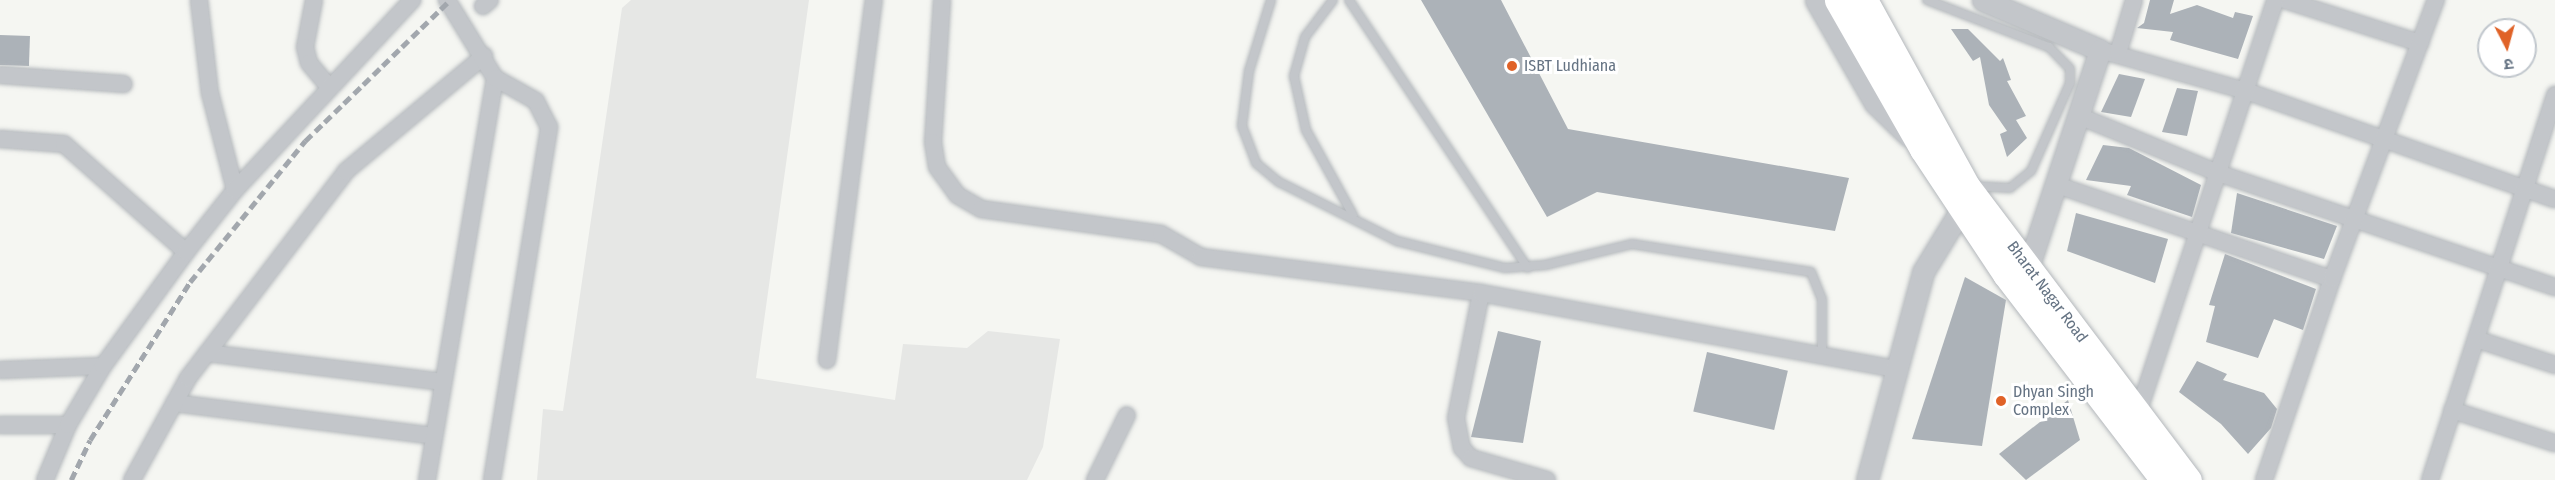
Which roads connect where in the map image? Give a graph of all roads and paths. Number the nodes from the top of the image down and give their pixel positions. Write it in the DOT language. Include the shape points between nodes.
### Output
graph roads {
  1 [pos="199,0"];
  2 [pos="314,0"];
  3 [pos="412,0"];
  4 [pos="447,0"];
  5 [pos="874,0"];
  6 [pos="942,0"];
  7 [pos="1271,0"];
  8 [pos="1333,0"];
  9 [pos="1349,0"];
  10 [pos="1816,0"];
  11 [pos="1838,0"];
  12 [pos="1864,0"];
  13 [pos="1927,0"];
  14 [pos="1983,0"];
  15 [pos="2134,0"];
  16 [pos="2275,0"];
  17 [pos="2285,0"];
  18 [pos="2436,0"];
  19 [pos="2420,43"];
  20 [pos="2109,52"];
  21 [pos="484,56"];
  22 [pos="0,75"];
  23 [pos="495,78"];
  24 [pos="124,84"];
  25 [pos="329,87"];
  26 [pos="2246,91"];
  27 [pos="2554,101"];
  28 [pos="1907,103"];
  29 [pos="2079,116"];
  30 [pos="2386,137"];
  31 [pos="0,139"];
  32 [pos="1923,149"];
  33 [pos="2218,173"];
  34 [pos="2057,185"];
  35 [pos="234,190"];
  36 [pos="2524,190"];
  37 [pos="1965,197"];
  38 [pos="2555,200"];
  39 [pos="1353,215"];
  40 [pos="2356,219"];
  41 [pos="2200,234"];
  42 [pos="186,252"];
  43 [pos="1528,268"];
  44 [pos="2028,268"];
  45 [pos="2500,268"];
  46 [pos="2332,279"];
  47 [pos="2555,287"];
  48 [pos="1481,293"];
  49 [pos="2476,339"];
  50 [pos="207,353"];
  51 [pos="1822,356"];
  52 [pos="827,360"];
  53 [pos="2555,365"];
  54 [pos="103,366"];
  55 [pos="1895,369"];
  56 [pos="0,370"];
  57 [pos="443,382"];
  58 [pos="174,403"];
  59 [pos="2452,410"];
  60 [pos="2138,413"];
  61 [pos="1127,415"];
  62 [pos="68,424"];
  63 [pos="0,425"];
  64 [pos="434,436"];
  65 [pos="2555,443"];
  66 [pos="45,480"];
  67 [pos="132,480"];
  68 [pos="427,480"];
  69 [pos="492,480"];
  70 [pos="1095,480"];
  71 [pos="1547,480"];
  72 [pos="1867,480"];
  73 [pos="2164,480"];
  74 [pos="2188,480"];
  75 [pos="2264,480"];
  76 [pos="2430,480"];
  1 -- 35 [label="street" via="210,93"];
  2 -- 25 [label="street" via="305,46 309,63"];
  3 -- 25 [label="street"];
  4 -- 21 [label="street"];
  5 -- 52 [label="street"];
  6 -- 48 [label="street" via="933,115 937,167 957,195 981,209 1137,228 1174,239 1201,257"];
  7 -- 39 [label="lane" via="1243,97 1247,148 1256,163 1278,182"];
  8 -- 39 [label="lane" via="1305,37 1294,76 1306,130"];
  9 -- 43 [label="lane"];
  10 -- 32 [label="street" via="1875,103"];
  11 -- 28 [label="main road"];
  12 -- 28 [label="main road"];
  13 -- 37 [label="lane" via="2049,47 2070,69 2067,93 2031,171 2010,188"];
  14 -- 20 [label="street"];
  15 -- 20 [label="street"];
  16 -- 26 [label="street"];
  17 -- 19 [label="street"];
  18 -- 19 [label="street"];
  19 -- 30 [label="street"];
  20 -- 26 [label="street"];
  20 -- 29 [label="street"];
  21 -- 23 [label="street"];
  21 -- 50 [label="street" via="346,171"];
  22 -- 24 [label="street"];
  23 -- 57 [label="street"];
  23 -- 69 [label="street" via="536,101 549,127"];
  25 -- 35 [label="street"];
  26 -- 30 [label="street"];
  26 -- 33 [label="street"];
  27 -- 36 [label="street"];
  28 -- 32 [label="main road, Bharat Nagar Road"];
  28 -- 37 [label="main road, Bharat Nagar Road"];
  29 -- 33 [label="street"];
  29 -- 34 [label="street"];
  30 -- 36 [label="street"];
  30 -- 40 [label="street"];
  31 -- 42 [label="street" via="64,144"];
  32 -- 37 [label="main road, Bharat Nagar Road"];
  33 -- 40 [label="street"];
  33 -- 41 [label="street"];
  34 -- 41 [label="street"];
  34 -- 44 [label="street"];
  35 -- 42 [label="street"];
  36 -- 38 [label="street"];
  36 -- 45 [label="street"];
  37 -- 44 [label="main road, Bharat Nagar Road"];
  37 -- 55 [label="street" via="1923,272"];
  37 -- 73 [label="main road, Bharat Nagar Road" via="2006,274"];
  39 -- 43 [label="lane" via="1371,229 1432,252 1505,268"];
  40 -- 45 [label="street"];
  40 -- 46 [label="street"];
  41 -- 46 [label="street"];
  41 -- 60 [label="street"];
  42 -- 54 [label="street"];
  43 -- 51 [label="lane" via="1632,244 1811,272 1822,299"];
  44 -- 60 [label="main road, Bharat Nagar Road"];
  45 -- 47 [label="street"];
  45 -- 49 [label="street"];
  46 -- 75 [label="street"];
  48 -- 51 [label="street"];
  48 -- 71 [label="street" via="1456,418 1462,448 1471,458"];
  49 -- 53 [label="street"];
  49 -- 59 [label="street"];
  50 -- 57 [label="street"];
  50 -- 58 [label="street"];
  51 -- 55 [label="street"];
  54 -- 56 [label="street"];
  54 -- 62 [label="street"];
  55 -- 72 [label="street"];
  57 -- 64 [label="street"];
  58 -- 64 [label="street"];
  58 -- 67 [label="street"];
  59 -- 65 [label="street"];
  59 -- 76 [label="street"];
  60 -- 74 [label="main road, Bharat Nagar Road"];
  61 -- 70 [label="street"];
  62 -- 63 [label="street"];
  62 -- 66 [label="street"];
  64 -- 68 [label="street"];
}
